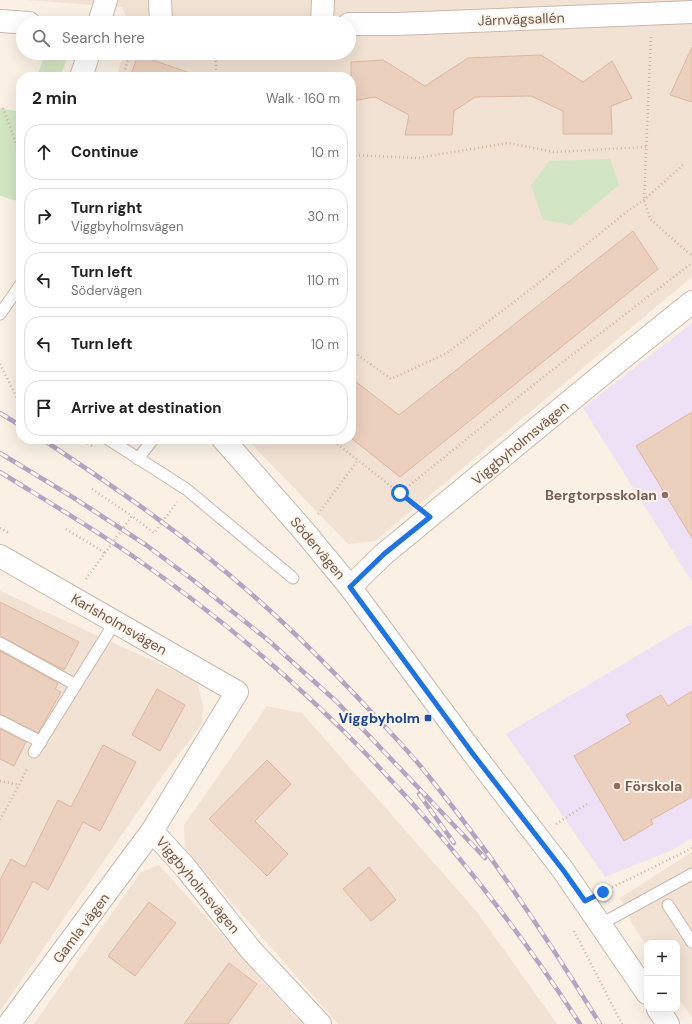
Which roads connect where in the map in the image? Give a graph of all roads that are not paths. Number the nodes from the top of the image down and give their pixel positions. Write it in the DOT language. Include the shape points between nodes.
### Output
graph roads {
  1 [pos="106,0"];
  2 [pos="160,0"];
  3 [pos="323,0"];
  4 [pos="692,12"];
  5 [pos="101,16"];
  6 [pos="161,16"];
  7 [pos="322,16"];
  8 [pos="0,21"];
  9 [pos="16,22"];
  10 [pos="356,24"];
  11 [pos="87,60"];
  12 [pos="83,72"];
  13 [pos="16,291"];
  14 [pos="692,302"];
  15 [pos="0,314"];
  16 [pos="116,444"];
  17 [pos="149,444"];
  18 [pos="227,444"];
  19 [pos="138,459"];
  20 [pos="0,556"];
  21 [pos="293,578"];
  22 [pos="350,587"];
  23 [pos="115,622"];
  24 [pos="0,644"];
  25 [pos="76,685"];
  26 [pos="237,692"];
  27 [pos="0,721"];
  28 [pos="41,742"];
  29 [pos="34,752"];
  30 [pos="152,831"];
  31 [pos="692,874"];
  32 [pos="668,905"];
  33 [pos="601,924"];
  34 [pos="692,942"];
  35 [pos="644,988"];
  36 [pos="660,1012"];
  37 [pos="9,1024"];
  38 [pos="320,1024"];
  39 [pos="668,1024"];
  1 -- 5 [label="street"];
  2 -- 6 [label="street"];
  3 -- 7 [label="street"];
  4 -- 10 [label="street, Järnvägsallén"];
  8 -- 9 [label="street"];
  11 -- 12 [label="street"];
  13 -- 15 [label="lane"];
  14 -- 22 [label="street, Viggbyholmsvägen" via="384,554"];
  16 -- 19 [label="lane"];
  17 -- 19 [label="lane"];
  18 -- 22 [label="street, Södervägen" via="304,530"];
  19 -- 21 [label="lane" via="186,489"];
  20 -- 23 [label="street, Karlsholmsvägen"];
  22 -- 33 [label="street, Södervägen"];
  23 -- 25 [label="lane"];
  23 -- 26 [label="street, Karlsholmsvägen"];
  24 -- 25 [label="lane"];
  25 -- 28 [label="lane"];
  26 -- 30 [label="street, Viggbyholmsvägen"];
  27 -- 28 [label="lane"];
  28 -- 29 [label="lane"];
  30 -- 37 [label="street, Gamla vägen"];
  30 -- 38 [label="street, Viggbyholmsvägen" via="185,867 250,949"];
  31 -- 33 [label="lane"];
  32 -- 34 [label="lane"];
  33 -- 35 [label="street, Södervägen"];
  36 -- 39 [label="street"];
}
